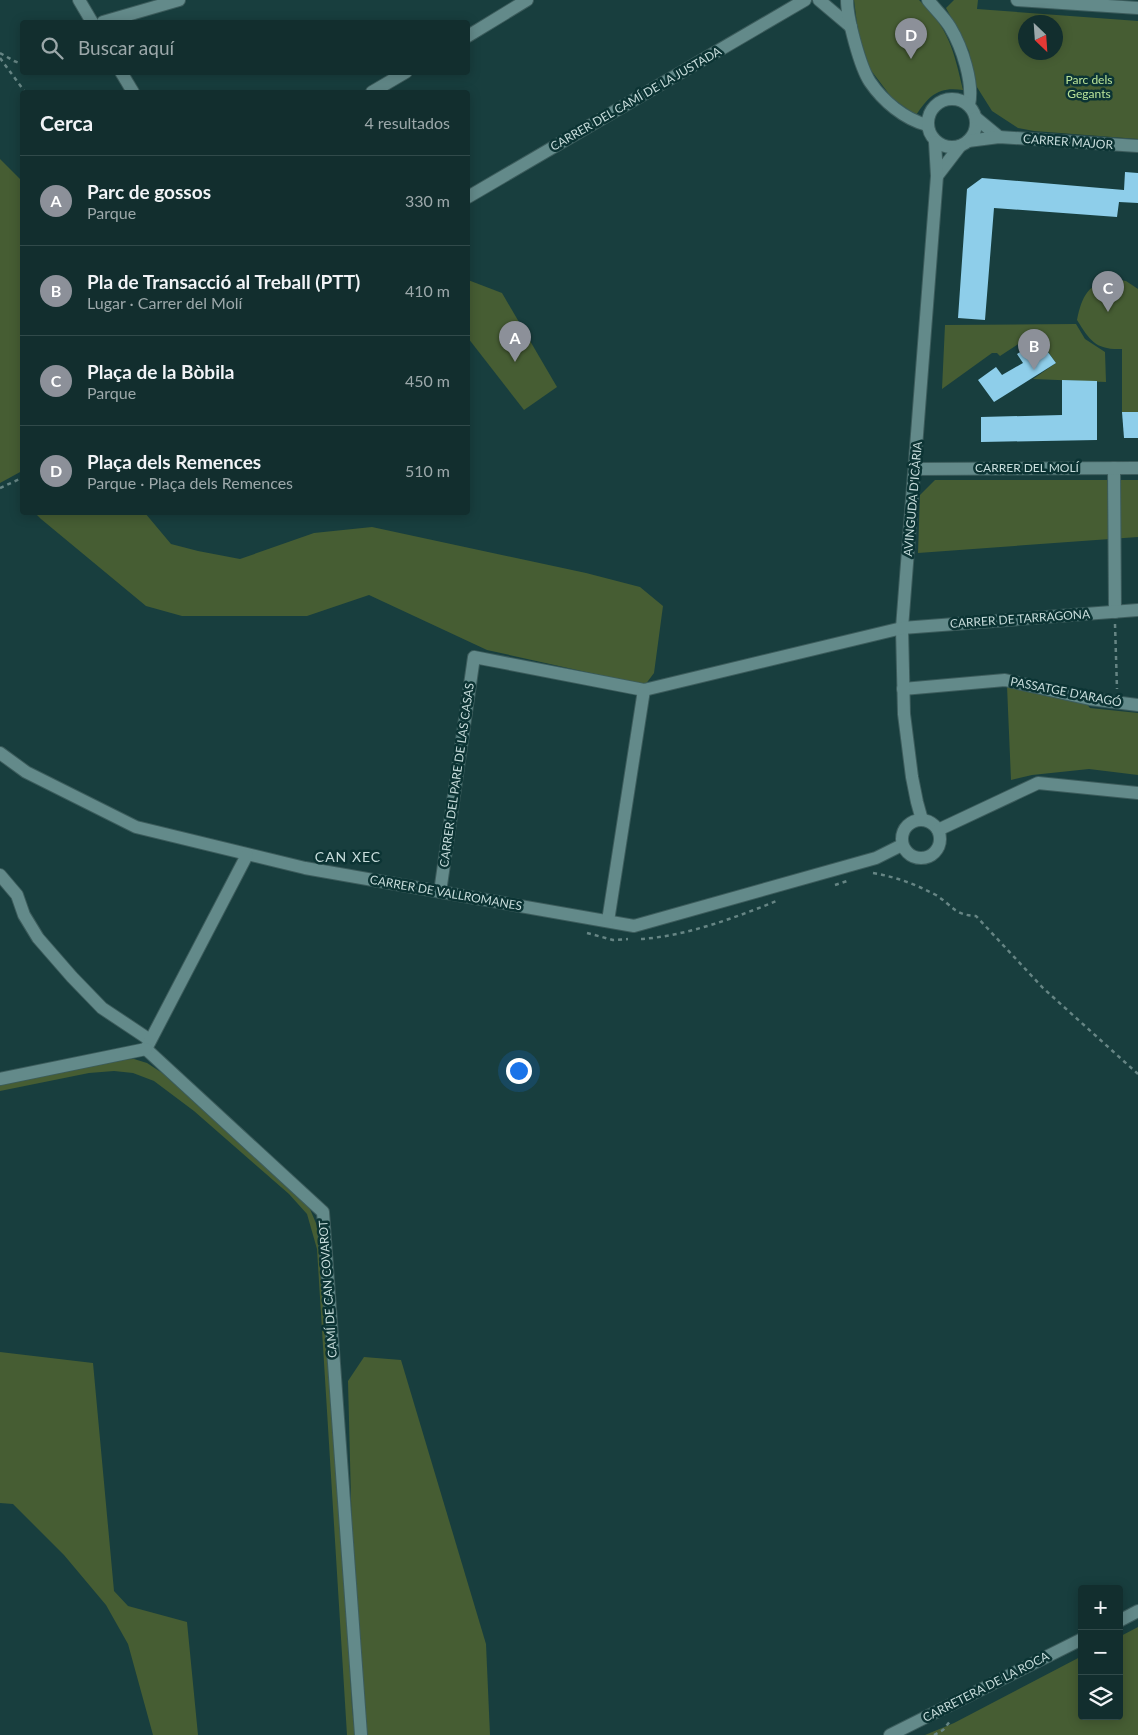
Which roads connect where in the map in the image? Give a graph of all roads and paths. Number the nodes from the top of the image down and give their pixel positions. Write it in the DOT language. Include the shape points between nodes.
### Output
graph roads {
  1 [pos="79,0"];
  2 [pos="180,0"];
  3 [pos="527,0"];
  4 [pos="805,0"];
  5 [pos="819,0"];
  6 [pos="847,0"];
  7 [pos="928,0"];
  8 [pos="1017,0"];
  9 [pos="1138,8"];
  10 [pos="91,20"];
  11 [pos="110,20"];
  12 [pos="851,27"];
  13 [pos="470,35"];
  14 [pos="0,54"];
  15 [pos="0,58"];
  16 [pos="20,64"];
  17 [pos="123,75"];
  18 [pos="401,75"];
  19 [pos="24,90"];
  20 [pos="132,90"];
  21 [pos="375,90"];
  22 [pos="969,106"];
  23 [pos="976,118"];
  24 [pos="927,125"];
  25 [pos="999,137"];
  26 [pos="935,142"];
  27 [pos="964,144"];
  28 [pos="1138,146"];
  29 [pos="938,176"];
  30 [pos="470,196"];
  31 [pos="1114,468"];
  32 [pos="1138,468"];
  33 [pos="915,469"];
  34 [pos="20,479"];
  35 [pos="0,488"];
  36 [pos="1138,610"];
  37 [pos="1115,612"];
  38 [pos="902,628"];
  39 [pos="903,689"];
  40 [pos="644,690"];
  41 [pos="1117,703"];
  42 [pos="1138,706"];
  43 [pos="0,753"];
  44 [pos="1138,793"];
  45 [pos="922,820"];
  46 [pos="938,830"];
  47 [pos="902,845"];
  48 [pos="247,855"];
  49 [pos="871,872"];
  50 [pos="0,875"];
  51 [pos="849,881"];
  52 [pos="832,885"];
  53 [pos="440,892"];
  54 [pos="779,900"];
  55 [pos="608,922"];
  56 [pos="581,931"];
  57 [pos="630,939"];
  58 [pos="638,939"];
  59 [pos="148,1044"];
  60 [pos="1138,1074"];
  61 [pos="0,1079"];
  62 [pos="1138,1611"];
  63 [pos="1123,1619"];
  64 [pos="1078,1641"];
  65 [pos="361,1735"];
  66 [pos="890,1735"];
  1 -- 10 [label="street"];
  2 -- 11 [label="street"];
  3 -- 13 [label="street"];
  4 -- 30 [label="street, CARRER DEL CAMÍ DE LA JUSTADA"];
  5 -- 12 [label="street"];
  6 -- 12 [label="street"];
  7 -- 22 [label="street" via="950,28 957,43 969,76"];
  8 -- 9 [label="street"];
  12 -- 24 [label="street" via="869,81 901,114"];
  14 -- 16 [label="path"];
  15 -- 19 [label="path"];
  17 -- 20 [label="street"];
  18 -- 21 [label="street"];
  22 -- 23 [label="street"];
  22 -- 24 [label="street" via="958,99 946,99 930,111"];
  23 -- 25 [label="street"];
  23 -- 27 [label="street" via="976,128"];
  24 -- 26 [label="street"];
  25 -- 27 [label="street, CARRER MAJOR"];
  25 -- 28 [label="street, CARRER MAJOR"];
  26 -- 27 [label="street" via="946,147"];
  26 -- 29 [label="street, AVINGUDA D'ICÀRIA"];
  27 -- 29 [label="street"];
  29 -- 33 [label="street, AVINGUDA D'ICÀRIA"];
  31 -- 32 [label="street, CARRER DEL MOLÍ"];
  31 -- 33 [label="street, CARRER DEL MOLÍ"];
  31 -- 37 [label="street"];
  33 -- 38 [label="street, AVINGUDA D'ICÀRIA"];
  34 -- 35 [label="path"];
  36 -- 37 [label="street, CARRER DE TARRAGONA"];
  37 -- 38 [label="street, CARRER DE TARRAGONA"];
  37 -- 41 [label="path"];
  38 -- 39 [label="street, AVINGUDA D'ICÀRIA"];
  38 -- 40 [label="street, CARRER DE TARRAGONA"];
  39 -- 41 [label="street, PASSATGE D'ARAGÓ" via="1006,680"];
  39 -- 45 [label="street, AVINGUDA D'ICÀRIA" via="912,777"];
  40 -- 53 [label="street, CARRER DEL PARE DE LAS CASAS" via="474,657"];
  40 -- 55 [label="street"];
  41 -- 42 [label="street, PASSATGE D'ARAGÓ"];
  43 -- 48 [label="street, CARRER DE VALLROMANES" via="26,772 136,827"];
  44 -- 46 [label="street" via="1038,783"];
  45 -- 46 [label="street"];
  45 -- 47 [label="street" via="910,822 905,827"];
  46 -- 47 [label="street" via="940,842 928,857 916,858"];
  47 -- 55 [label="street, CARRER DE VALLROMANES" via="876,858 634,926"];
  48 -- 53 [label="street, CARRER DE VALLROMANES"];
  48 -- 59 [label="street"];
  49 -- 60 [label="path" via="899,878 936,896 963,916 976,916 1043,988"];
  50 -- 59 [label="street, CAMÍ DE CAN COVAROT" via="16,895 38,938 78,984 102,1008"];
  51 -- 52 [label="path"];
  53 -- 55 [label="street, CARRER DE VALLROMANES"];
  54 -- 58 [label="path" via="703,926 656,938"];
  56 -- 57 [label="path" via="613,940"];
  59 -- 61 [label="street"];
  59 -- 65 [label="street, CAMÍ DE CAN COVAROT" via="323,1212"];
  62 -- 63 [label="street"];
  64 -- 66 [label="street, CARRETERA DE LA ROCA"];
}
